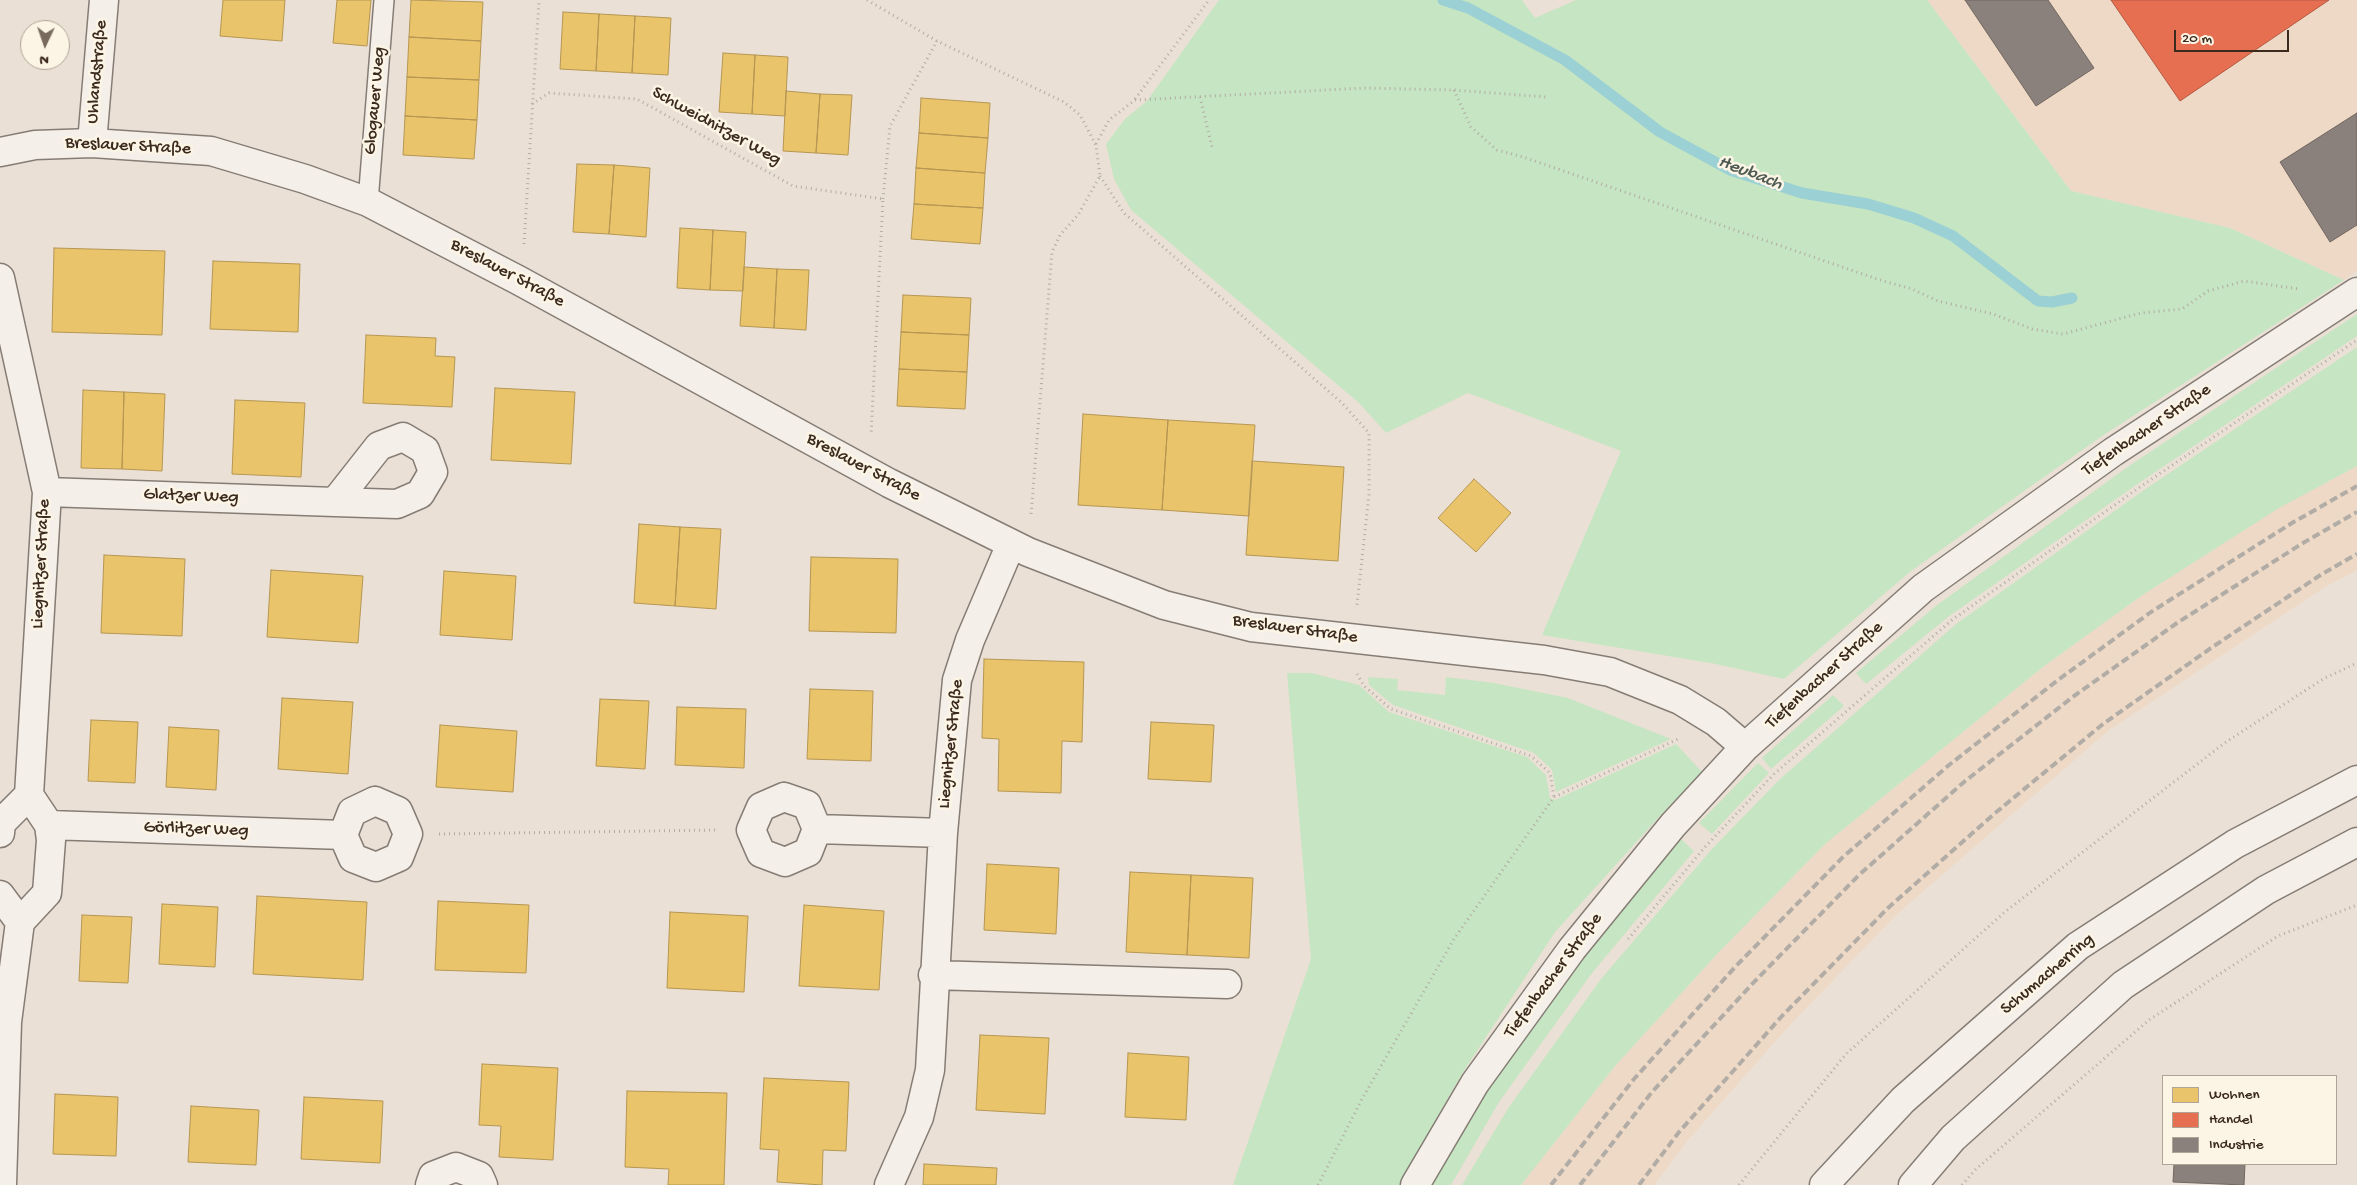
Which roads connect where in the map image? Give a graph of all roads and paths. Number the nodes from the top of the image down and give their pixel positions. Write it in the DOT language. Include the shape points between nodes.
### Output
graph roads {
  1 [pos="104,0"];
  2 [pos="384,0"];
  3 [pos="539,0"];
  4 [pos="867,0"];
  5 [pos="1209,0"];
  6 [pos="937,41"];
  7 [pos="1454,90"];
  8 [pos="1200,97"];
  9 [pos="1546,97"];
  10 [pos="1135,100"];
  11 [pos="532,104"];
  12 [pos="92,143"];
  13 [pos="1096,145"];
  14 [pos="1212,147"];
  15 [pos="0,152"];
  16 [pos="1100,176"];
  17 [pos="883,199"];
  18 [pos="368,202"];
  19 [pos="0,278"];
  20 [pos="518,280"];
  21 [pos="2302,290"];
  22 [pos="2357,292"];
  23 [pos="2357,340"];
  24 [pos="869,472"];
  25 [pos="47,492"];
  26 [pos="335,502"];
  27 [pos="1019,548"];
  28 [pos="1353,640"];
  29 [pos="2357,663"];
  30 [pos="1716,722"];
  31 [pos="1745,747"];
  32 [pos="2357,780"];
  33 [pos="30,795"];
  34 [pos="1554,797"];
  35 [pos="50,825"];
  36 [pos="817,829"];
  37 [pos="751,830"];
  38 [pos="0,833"];
  39 [pos="943,833"];
  40 [pos="408,834"];
  41 [pos="343,835"];
  42 [pos="2356,844"];
  43 [pos="0,895"];
  44 [pos="2357,905"];
  45 [pos="20,922"];
  46 [pos="1622,946"];
  47 [pos="933,975"];
  48 [pos="1228,984"];
  49 [pos="2,1185"];
  50 [pos="430,1185"];
  51 [pos="483,1185"];
  52 [pos="889,1185"];
  53 [pos="1318,1185"];
  54 [pos="1415,1185"];
  55 [pos="1739,1185"];
  56 [pos="1824,1185"];
  57 [pos="1912,1185"];
  58 [pos="1962,1185"];
  1 -- 12 [label="street, Uhlandstraße"];
  2 -- 18 [label="lane, Glogauer Weg"];
  3 -- 11 [label="path"];
  4 -- 6 [label="path"];
  5 -- 10 [label="path"];
  6 -- 13 [label="path" via="1064,102 1080,115"];
  6 -- 17 [label="path" via="890,126"];
  7 -- 8 [label="path" via="1365,88"];
  7 -- 9 [label="path"];
  7 -- 21 [label="path" via="1471,126 1497,150 1880,280 1912,288 1938,301 1993,314 2032,329 2062,334 2141,313 2182,309 2208,291 2244,281"];
  8 -- 10 [label="path"];
  8 -- 14 [label="path"];
  10 -- 13 [label="path" via="1109,120"];
  11 -- 17 [label="path, Schweidnitzer Weg" via="549,93 637,99 793,186"];
  11 -- 20 [label="path" via="524,249"];
  12 -- 15 [label="street, Breslauer Straße" via="35,145"];
  12 -- 18 [label="street, Breslauer Straße" via="211,151"];
  13 -- 16 [label="path"];
  16 -- 27 [label="path" via="1052,252"];
  16 -- 28 [label="path" via="1124,213 1342,403 1369,433 1369,494"];
  17 -- 24 [label="path"];
  18 -- 20 [label="street, Breslauer Straße"];
  19 -- 25 [label="street, Liegnitzer Straße"];
  20 -- 24 [label="street, Breslauer Straße"];
  22 -- 31 [label="street, Tiefenbacher Straße" via="2113,452 1923,588"];
  23 -- 46 [label="path" via="1952,620 1774,774 1705,848"];
  24 -- 27 [label="street, Breslauer Straße"];
  25 -- 26 [label="street, Glatzer Weg"];
  25 -- 33 [label="street, Liegnitzer Straße"];
  27 -- 28 [label="street, Breslauer Straße" via="1164,605 1251,627"];
  27 -- 39 [label="street, Liegnitzer Straße" via="970,640 957,680"];
  28 -- 30 [label="street, Breslauer Straße" via="1544,660 1610,672 1680,700"];
  28 -- 34 [label="path" via="1357,675 1364,686 1391,709 1531,756 1550,773"];
  29 -- 55 [label="path" via="2323,680 2226,742 2006,911 1846,1054"];
  30 -- 31 [label="street, Breslauer Straße"];
  30 -- 34 [label="path"];
  31 -- 54 [label="street, Tiefenbacher Straße" via="1672,825 1572,949 1475,1083"];
  32 -- 56 [label="street, Schumacherring" via="2235,844 2078,946 1903,1100"];
  33 -- 35 [label="street"];
  33 -- 38 [label="street" via="1,823"];
  34 -- 53 [label="path" via="1454,939 1362,1099"];
  35 -- 41 [label="street, Görlitzer Weg"];
  35 -- 45 [label="street" via="47,893"];
  36 -- 37 [label="street" via="807,806 784,797 761,807"];
  36 -- 37 [label="street" via="808,852 785,862 761,853"];
  36 -- 39 [label="street, Liegnitzer Straße"];
  37 -- 40 [label="path"];
  39 -- 47 [label="street, Liegnitzer Straße"];
  40 -- 41 [label="street" via="399,857 376,867 353,858"];
  40 -- 41 [label="street" via="398,811 375,801 352,812"];
  42 -- 57 [label="street" via="2266,890 2123,985 1953,1138"];
  43 -- 45 [label="street"];
  44 -- 58 [label="path" via="2278,936 2149,1020 1975,1170"];
  45 -- 49 [label="street" via="7,1022"];
  47 -- 48 [label="street"];
  47 -- 52 [label="street, Liegnitzer Straße" via="930,1070 919,1117"];
  50 -- 51 [label="street" via="433,1176 456,1167 480,1176"];
}
